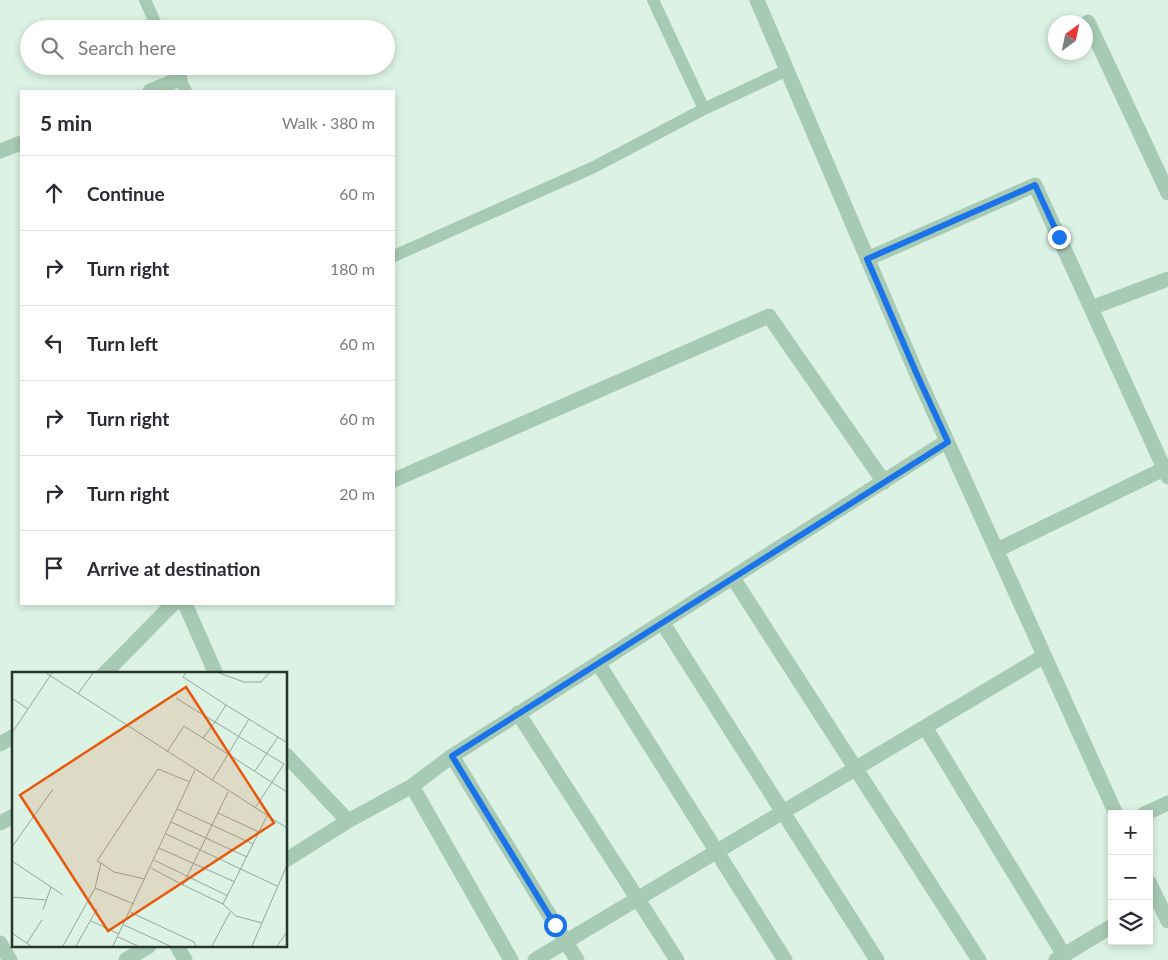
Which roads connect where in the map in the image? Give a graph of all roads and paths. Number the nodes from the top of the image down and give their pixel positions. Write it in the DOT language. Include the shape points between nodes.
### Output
graph roads {
  1 [pos="145,0"];
  2 [pos="653,0"];
  3 [pos="756,0"];
  4 [pos="154,20"];
  5 [pos="1093,33"];
  6 [pos="787,70"];
  7 [pos="180,79"];
  8 [pos="152,90"];
  9 [pos="704,109"];
  10 [pos="20,143"];
  11 [pos="0,151"];
  12 [pos="1168,193"];
  13 [pos="395,256"];
  14 [pos="867,259"];
  15 [pos="1168,279"];
  16 [pos="1091,308"];
  17 [pos="948,442"];
  18 [pos="1167,471"];
  19 [pos="395,480"];
  20 [pos="884,482"];
  21 [pos="997,550"];
  22 [pos="733,578"];
  23 [pos="172,605"];
  24 [pos="185,605"];
  25 [pos="662,622"];
  26 [pos="1044,656"];
  27 [pos="598,663"];
  28 [pos="106,672"];
  29 [pos="215,672"];
  30 [pos="518,713"];
  31 [pos="925,727"];
  32 [pos="12,737"];
  33 [pos="0,744"];
  34 [pos="452,756"];
  35 [pos="288,757"];
  36 [pos="856,768"];
  37 [pos="412,786"];
  38 [pos="1168,803"];
  39 [pos="1114,810"];
  40 [pos="1153,810"];
  41 [pos="783,812"];
  42 [pos="12,817"];
  43 [pos="348,821"];
  44 [pos="0,823"];
  45 [pos="716,851"];
  46 [pos="288,859"];
  47 [pos="638,899"];
  48 [pos="1153,901"];
  49 [pos="1168,921"];
  50 [pos="1108,928"];
  51 [pos="566,942"];
  52 [pos="0,944"];
  53 [pos="146,948"];
  54 [pos="178,948"];
  55 [pos="1060,958"];
  56 [pos="10,960"];
  57 [pos="126,960"];
  58 [pos="185,960"];
  59 [pos="511,960"];
  60 [pos="535,960"];
  61 [pos="577,960"];
  62 [pos="677,960"];
  63 [pos="784,960"];
  64 [pos="877,960"];
  65 [pos="979,960"];
  1 -- 4 [label="lane"];
  2 -- 9 [label="lane"];
  3 -- 6 [label="street"];
  5 -- 12 [label="street"];
  6 -- 9 [label="lane"];
  6 -- 14 [label="street"];
  7 -- 8 [label="street"];
  9 -- 13 [label="lane" via="594,167"];
  10 -- 11 [label="street"];
  14 -- 16 [label="street" via="1035,185"];
  14 -- 17 [label="street"];
  15 -- 16 [label="street"];
  16 -- 18 [label="street"];
  17 -- 20 [label="street"];
  17 -- 21 [label="street"];
  18 -- 21 [label="street"];
  19 -- 20 [label="street" via="769,316"];
  20 -- 22 [label="street"];
  21 -- 26 [label="street"];
  22 -- 25 [label="street"];
  22 -- 36 [label="street"];
  23 -- 28 [label="street"];
  24 -- 29 [label="street"];
  25 -- 27 [label="street"];
  25 -- 41 [label="street"];
  26 -- 31 [label="street"];
  26 -- 39 [label="street"];
  27 -- 30 [label="street"];
  27 -- 45 [label="street"];
  30 -- 34 [label="street"];
  30 -- 47 [label="street"];
  31 -- 36 [label="street"];
  31 -- 55 [label="street"];
  32 -- 33 [label="street"];
  34 -- 37 [label="street"];
  34 -- 51 [label="street"];
  35 -- 43 [label="street"];
  36 -- 41 [label="street"];
  36 -- 65 [label="street"];
  37 -- 43 [label="street"];
  37 -- 59 [label="street"];
  38 -- 40 [label="street"];
  41 -- 45 [label="street"];
  41 -- 64 [label="street"];
  42 -- 44 [label="street"];
  43 -- 46 [label="street"];
  45 -- 47 [label="street"];
  45 -- 63 [label="street"];
  47 -- 51 [label="street"];
  47 -- 62 [label="street"];
  48 -- 49 [label="street"];
  50 -- 55 [label="street"];
  51 -- 60 [label="street"];
  51 -- 61 [label="street"];
  52 -- 56 [label="street"];
  53 -- 57 [label="street"];
  54 -- 58 [label="street"];
}
